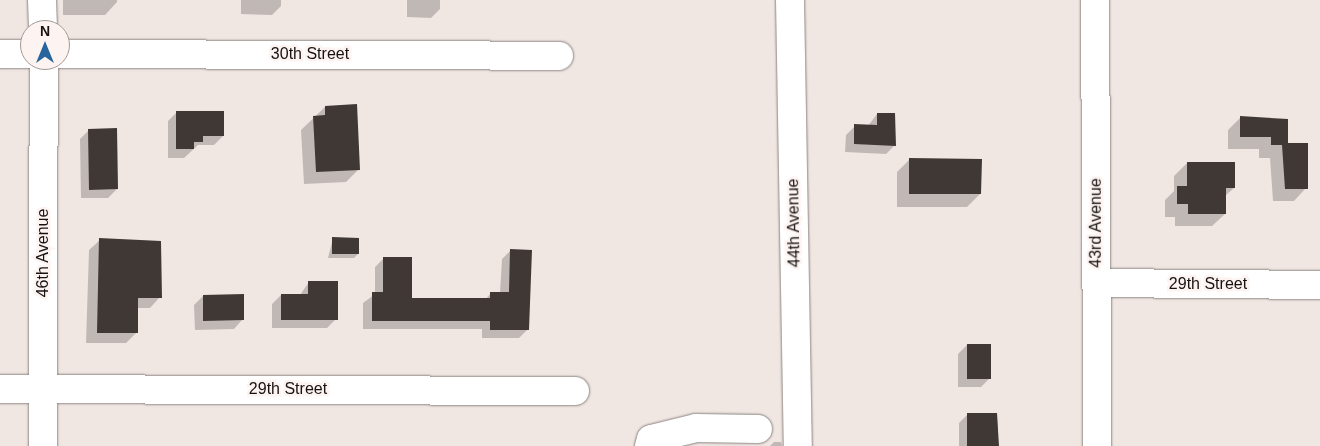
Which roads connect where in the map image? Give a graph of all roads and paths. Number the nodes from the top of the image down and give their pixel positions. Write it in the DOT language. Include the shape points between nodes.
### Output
graph roads {
  1 [pos="42,0"];
  2 [pos="790,0"];
  3 [pos="1096,0"];
  4 [pos="43,20"];
  5 [pos="0,54"];
  6 [pos="20,54"];
  7 [pos="70,54"];
  8 [pos="559,56"];
  9 [pos="44,70"];
  10 [pos="1096,283"];
  11 [pos="1320,285"];
  12 [pos="0,389"];
  13 [pos="42,389"];
  14 [pos="575,391"];
  15 [pos="758,429"];
  16 [pos="43,446"];
  17 [pos="649,446"];
  18 [pos="798,446"];
  19 [pos="1097,446"];
  1 -- 4 [label="street"];
  2 -- 18 [label="street, 44th Avenue"];
  3 -- 10 [label="street, 43rd Avenue"];
  5 -- 6 [label="street"];
  7 -- 8 [label="street, 30th Street"];
  9 -- 13 [label="street, 46th Avenue"];
  10 -- 11 [label="street, 29th Street"];
  10 -- 19 [label="street, 43rd Avenue"];
  12 -- 13 [label="street, 29th Street"];
  13 -- 14 [label="street, 29th Street"];
  13 -- 16 [label="street, 46th Avenue"];
  15 -- 17 [label="street" via="696,428 651,439"];
}
